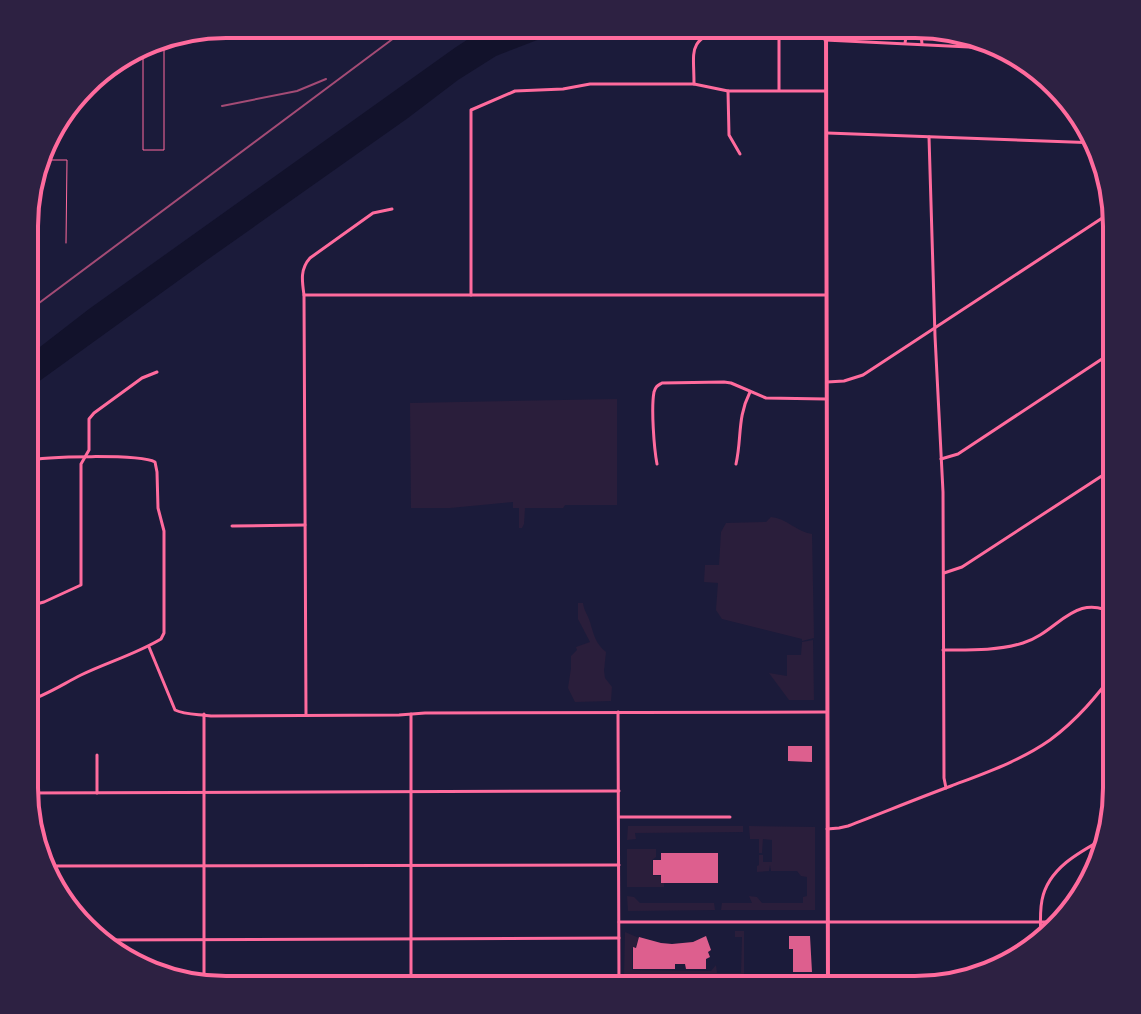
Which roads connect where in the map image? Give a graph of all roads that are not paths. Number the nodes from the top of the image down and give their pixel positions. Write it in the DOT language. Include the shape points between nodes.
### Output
graph roads {
  1 [pos="702,38"];
  2 [pos="779,38"];
  3 [pos="906,38"];
  4 [pos="921,38"];
  5 [pos="825,40"];
  6 [pos="905,43"];
  7 [pos="922,44"];
  8 [pos="973,47"];
  9 [pos="164,48"];
  10 [pos="143,57"];
  11 [pos="694,84"];
  12 [pos="779,90"];
  13 [pos="728,91"];
  14 [pos="825,91"];
  15 [pos="825,133"];
  16 [pos="929,137"];
  17 [pos="1083,142"];
  18 [pos="740,154"];
  19 [pos="50,160"];
  20 [pos="392,209"];
  21 [pos="1103,217"];
  22 [pos="66,243"];
  23 [pos="304,295"];
  24 [pos="471,295"];
  25 [pos="826,295"];
  26 [pos="934,327"];
  27 [pos="1103,358"];
  28 [pos="157,372"];
  29 [pos="826,382"];
  30 [pos="750,392"];
  31 [pos="826,399"];
  32 [pos="85,457"];
  33 [pos="38,458"];
  34 [pos="941,459"];
  35 [pos="657,464"];
  36 [pos="736,464"];
  37 [pos="1103,475"];
  38 [pos="305,525"];
  39 [pos="232,526"];
  40 [pos="943,574"];
  41 [pos="38,604"];
  42 [pos="1103,610"];
  43 [pos="149,647"];
  44 [pos="943,650"];
  45 [pos="1103,687"];
  46 [pos="38,697"];
  47 [pos="618,712"];
  48 [pos="827,712"];
  49 [pos="204,714"];
  50 [pos="411,714"];
  51 [pos="306,715"];
  52 [pos="97,755"];
  53 [pos="946,788"];
  54 [pos="619,791"];
  55 [pos="204,792"];
  56 [pos="411,792"];
  57 [pos="38,793"];
  58 [pos="97,793"];
  59 [pos="619,817"];
  60 [pos="730,817"];
  61 [pos="827,829"];
  62 [pos="1094,845"];
  63 [pos="411,865"];
  64 [pos="619,865"];
  65 [pos="55,866"];
  66 [pos="204,866"];
  67 [pos="619,922"];
  68 [pos="1040,922"];
  69 [pos="1046,922"];
  70 [pos="828,923"];
  71 [pos="1040,928"];
  72 [pos="619,938"];
  73 [pos="204,939"];
  74 [pos="411,939"];
  75 [pos="115,940"];
  76 [pos="204,974"];
  77 [pos="411,976"];
  78 [pos="619,976"];
  79 [pos="828,976"];
  1 -- 11 [label="street" via="695,48"];
  2 -- 12 [label="street"];
  3 -- 6 [label="street"];
  4 -- 7 [label="street"];
  5 -- 6 [label="street"];
  5 -- 14 [label="main road"];
  6 -- 7 [label="street"];
  7 -- 8 [label="street"];
  9 -- 10 [label="lane" via="164,150 143,150"];
  11 -- 13 [label="street"];
  11 -- 24 [label="street" via="590,84 515,91 471,110"];
  12 -- 13 [label="street"];
  12 -- 14 [label="street"];
  13 -- 18 [label="street" via="729,135"];
  14 -- 15 [label="main road"];
  15 -- 16 [label="street"];
  15 -- 25 [label="main road"];
  16 -- 17 [label="street"];
  16 -- 26 [label="street"];
  19 -- 22 [label="lane" via="67,160"];
  20 -- 23 [label="street" via="373,213 310,258 302,272"];
  21 -- 26 [label="street"];
  23 -- 24 [label="street"];
  23 -- 38 [label="street"];
  24 -- 25 [label="street"];
  25 -- 29 [label="main road"];
  26 -- 29 [label="street" via="860,377"];
  26 -- 34 [label="street"];
  27 -- 34 [label="street" via="958,454"];
  28 -- 32 [label="street" via="91,415"];
  29 -- 31 [label="main road"];
  30 -- 31 [label="street" via="774,399"];
  30 -- 35 [label="street" via="724,382 658,385"];
  30 -- 36 [label="street" via="740,417"];
  31 -- 48 [label="main road"];
  32 -- 33 [label="street"];
  32 -- 41 [label="street" via="81,585"];
  32 -- 43 [label="street" via="146,458 157,464 164,531 164,633"];
  34 -- 40 [label="street"];
  37 -- 40 [label="street" via="962,567"];
  38 -- 39 [label="street"];
  38 -- 51 [label="street"];
  40 -- 44 [label="street"];
  42 -- 44 [label="street" via="1072,612 1026,643"];
  43 -- 46 [label="street"];
  43 -- 49 [label="street" via="175,710"];
  44 -- 53 [label="street"];
  45 -- 53 [label="street" via="1050,740"];
  47 -- 48 [label="street"];
  47 -- 50 [label="street"];
  47 -- 54 [label="street"];
  48 -- 61 [label="main road"];
  49 -- 51 [label="street"];
  49 -- 55 [label="street"];
  50 -- 51 [label="street"];
  50 -- 56 [label="street"];
  52 -- 58 [label="street"];
  53 -- 61 [label="street" via="848,826"];
  54 -- 56 [label="street"];
  54 -- 59 [label="street"];
  55 -- 56 [label="street"];
  55 -- 58 [label="street"];
  55 -- 66 [label="street"];
  56 -- 63 [label="street"];
  57 -- 58 [label="street"];
  59 -- 60 [label="street"];
  59 -- 64 [label="street"];
  61 -- 70 [label="main road"];
  62 -- 68 [label="street" via="1050,878"];
  63 -- 64 [label="street"];
  63 -- 66 [label="street"];
  63 -- 74 [label="street"];
  64 -- 67 [label="street"];
  65 -- 66 [label="street"];
  66 -- 73 [label="street"];
  67 -- 70 [label="street"];
  67 -- 72 [label="street"];
  68 -- 69 [label="street"];
  68 -- 70 [label="street"];
  68 -- 71 [label="street"];
  70 -- 79 [label="main road"];
  72 -- 74 [label="street"];
  72 -- 78 [label="street"];
  73 -- 74 [label="street"];
  73 -- 75 [label="street"];
  73 -- 76 [label="street"];
  74 -- 77 [label="street"];
}
